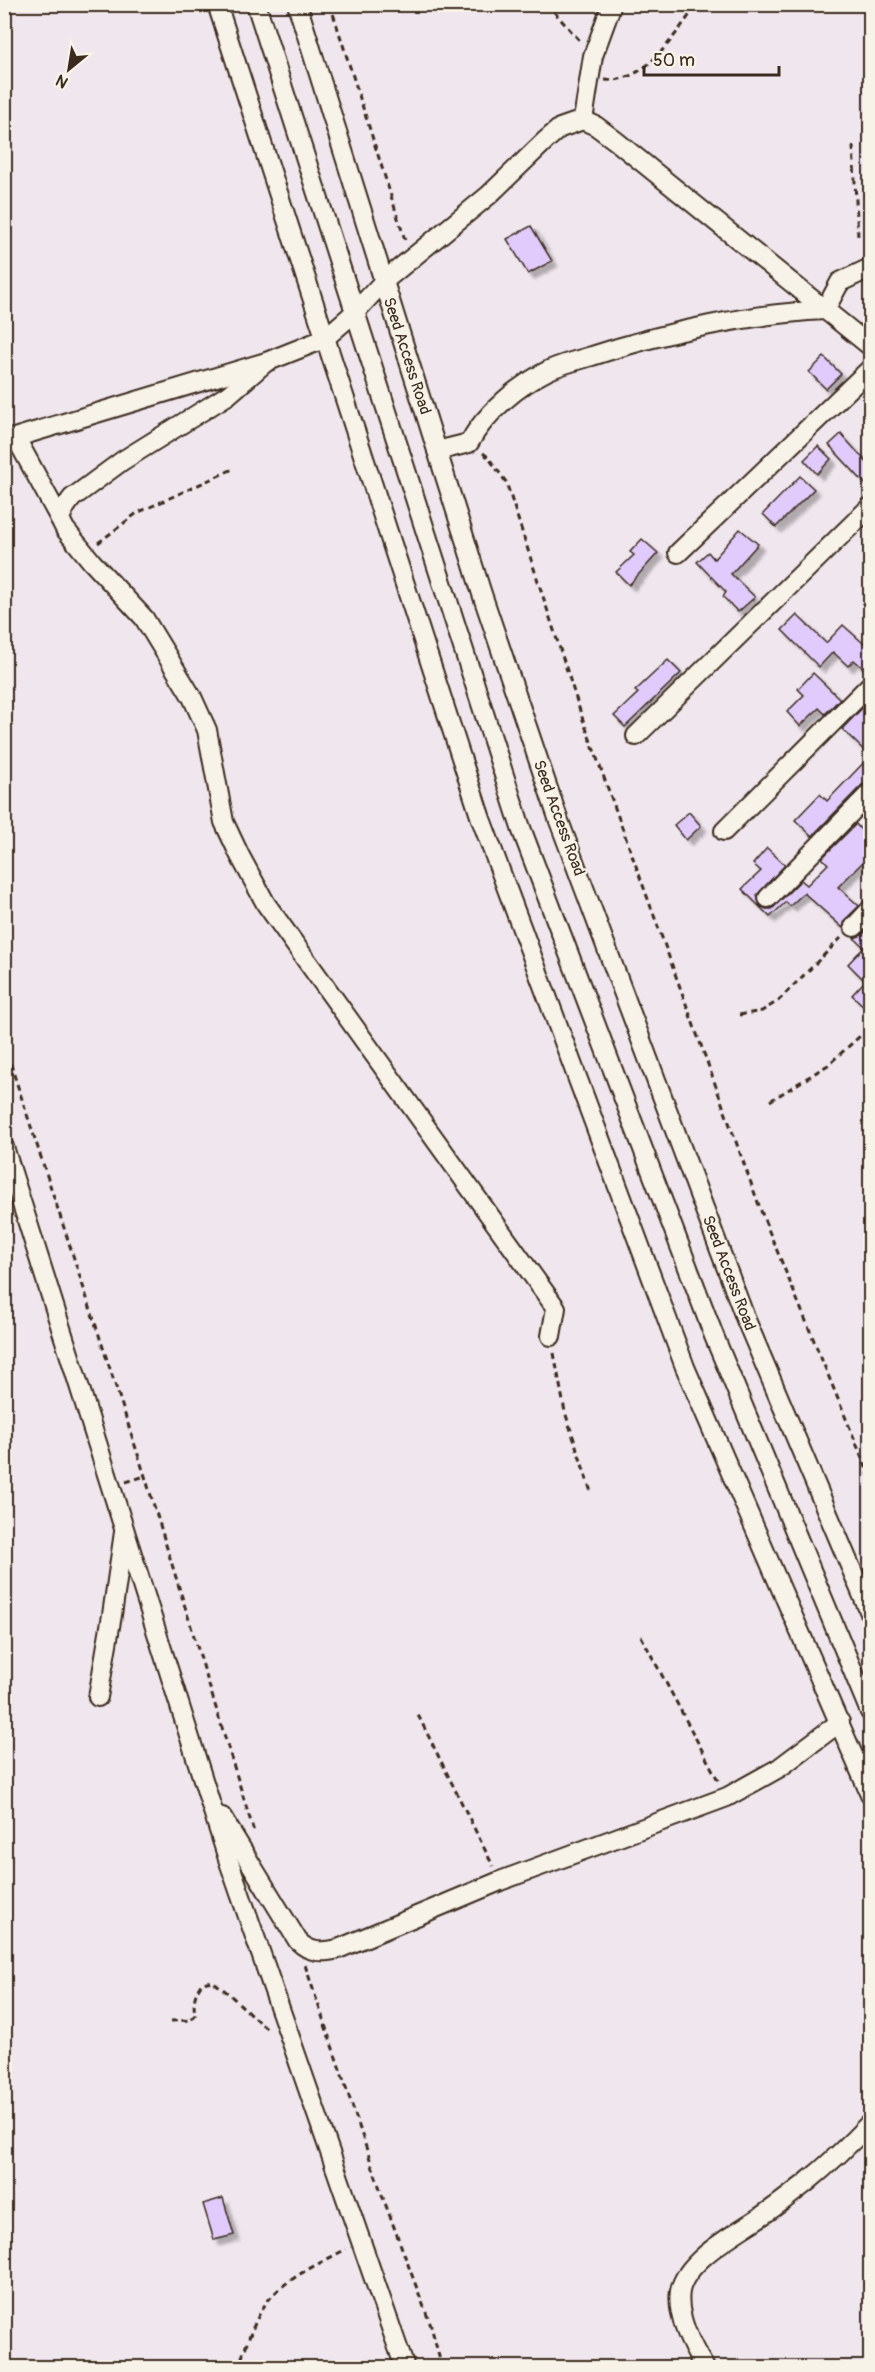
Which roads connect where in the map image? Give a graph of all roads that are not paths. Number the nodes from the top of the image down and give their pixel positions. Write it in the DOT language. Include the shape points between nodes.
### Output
graph roads {
  1 [pos="217,4"];
  2 [pos="256,4"];
  3 [pos="297,4"];
  4 [pos="612,4"];
  5 [pos="583,120"];
  6 [pos="870,268"];
  7 [pos="384,281"];
  8 [pos="825,310"];
  9 [pos="355,312"];
  10 [pos="324,339"];
  11 [pos="870,346"];
  12 [pos="266,362"];
  13 [pos="870,369"];
  14 [pos="10,440"];
  15 [pos="437,451"];
  16 [pos="870,507"];
  17 [pos="60,519"];
  18 [pos="678,554"];
  19 [pos="870,685"];
  20 [pos="636,736"];
  21 [pos="870,793"];
  22 [pos="724,831"];
  23 [pos="768,898"];
  24 [pos="870,910"];
  25 [pos="854,927"];
  26 [pos="4,1147"];
  27 [pos="551,1336"];
  28 [pos="124,1528"];
  29 [pos="870,1613"];
  30 [pos="98,1697"];
  31 [pos="870,1712"];
  32 [pos="840,1722"];
  33 [pos="870,1794"];
  34 [pos="209,1797"];
  35 [pos="870,2123"];
  36 [pos="405,2367"];
  37 [pos="705,2367"];
  1 -- 10 [label="street"];
  2 -- 9 [label="street"];
  3 -- 7 [label="street, Seed Access Road"];
  4 -- 5 [label="street" via="593,56"];
  5 -- 7 [label="street" via="560,128 489,195"];
  5 -- 8 [label="street" via="616,141"];
  6 -- 8 [label="street" via="840,282"];
  7 -- 9 [label="street"];
  7 -- 15 [label="street, Seed Access Road"];
  8 -- 11 [label="street"];
  8 -- 15 [label="street" via="774,313 627,345 549,370 503,401 469,443"];
  9 -- 10 [label="street"];
  9 -- 31 [label="street" via="521,828 714,1336"];
  10 -- 12 [label="street"];
  10 -- 32 [label="street" via="481,819 685,1367"];
  12 -- 14 [label="street"];
  12 -- 17 [label="street" via="228,395 122,461 72,498"];
  13 -- 18 [label="street"];
  14 -- 17 [label="street"];
  15 -- 29 [label="street, Seed Access Road" via="559,821 746,1320"];
  16 -- 20 [label="street"];
  17 -- 27 [label="street" via="144,618 192,697 207,730 224,822 266,904 556,1308"];
  19 -- 22 [label="street"];
  21 -- 23 [label="street"];
  24 -- 25 [label="street"];
  26 -- 28 [label="street"];
  28 -- 30 [label="street"];
  28 -- 34 [label="street"];
  32 -- 33 [label="street"];
  32 -- 34 [label="street" via="779,1768 727,1797 500,1881 326,1952 305,1948 298,1941"];
  34 -- 36 [label="street"];
  35 -- 37 [label="street" via="808,2181 722,2242 690,2271 680,2289 680,2306 686,2330"];
}
